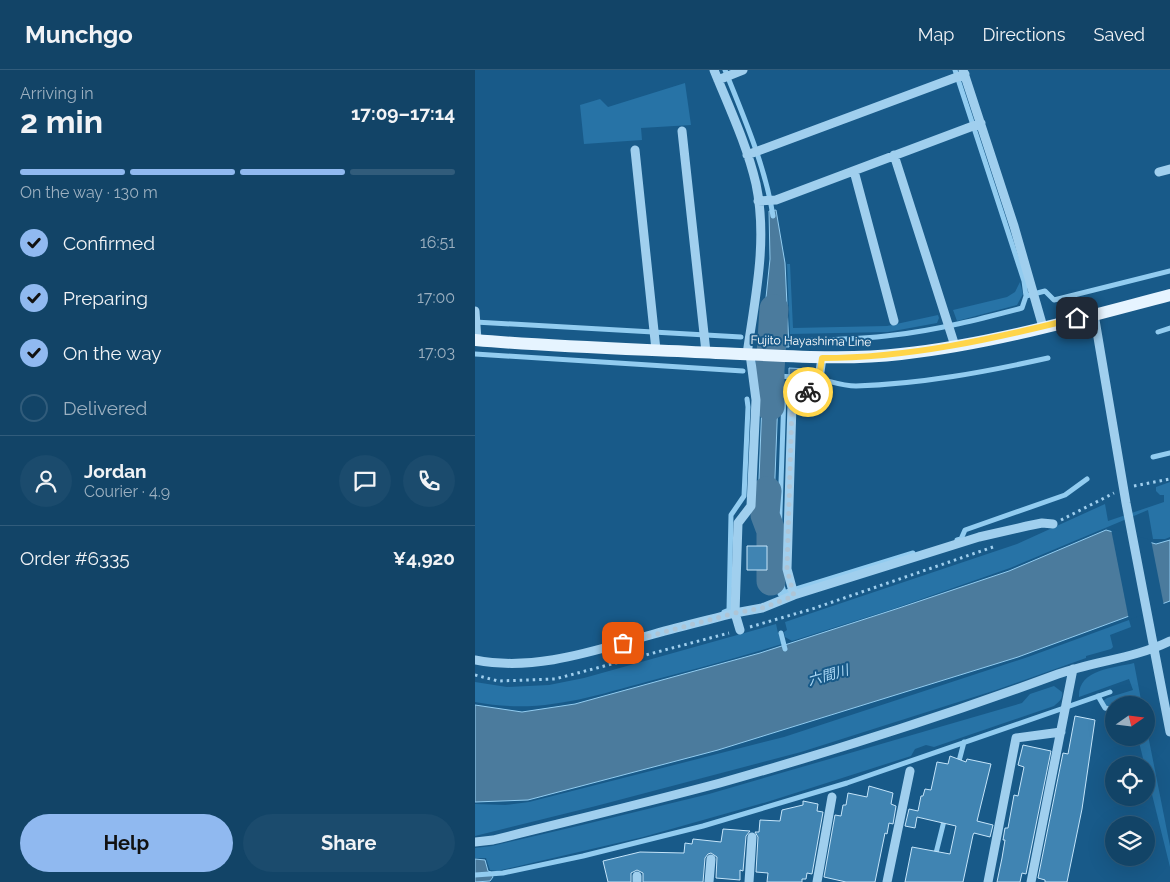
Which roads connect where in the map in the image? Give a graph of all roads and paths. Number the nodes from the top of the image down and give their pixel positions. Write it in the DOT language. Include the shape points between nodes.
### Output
graph roads {
  1 [pos="714,70"];
  2 [pos="743,70"];
  3 [pos="961,74"];
  4 [pos="720,79"];
  5 [pos="976,125"];
  6 [pos="682,132"];
  7 [pos="635,150"];
  8 [pos="749,154"];
  9 [pos="894,155"];
  10 [pos="1170,169"];
  11 [pos="854,170"];
  12 [pos="1159,172"];
  13 [pos="761,200"];
  14 [pos="1170,295"];
  15 [pos="475,311"];
  16 [pos="1094,314"];
  17 [pos="894,321"];
  18 [pos="476,322"];
  19 [pos="1043,327"];
  20 [pos="476,340"];
  21 [pos="955,346"];
  22 [pos="656,350"];
  23 [pos="706,352"];
  24 [pos="753,354"];
  25 [pos="822,358"];
  26 [pos="1053,524"];
  27 [pos="793,592"];
  28 [pos="735,613"];
  29 [pos="740,630"];
  30 [pos="1170,640"];
  31 [pos="1154,649"];
  32 [pos="475,660"];
  33 [pos="1073,669"];
  34 [pos="1061,732"];
  35 [pos="1170,732"];
  36 [pos="910,771"];
  37 [pos="832,797"];
  38 [pos="752,837"];
  39 [pos="475,842"];
  40 [pos="711,859"];
  41 [pos="709,882"];
  42 [pos="749,882"];
  43 [pos="817,882"];
  44 [pos="887,882"];
  45 [pos="987,882"];
  46 [pos="1031,882"];
  1 -- 4 [label="street"];
  2 -- 4 [label="street"];
  3 -- 5 [label="street"];
  3 -- 8 [label="street"];
  4 -- 8 [label="street"];
  5 -- 9 [label="street"];
  5 -- 19 [label="street"];
  6 -- 23 [label="street"];
  7 -- 22 [label="street"];
  8 -- 13 [label="street"];
  9 -- 11 [label="street"];
  9 -- 21 [label="street"];
  10 -- 12 [label="street"];
  11 -- 13 [label="street" via="776,200"];
  11 -- 17 [label="street"];
  13 -- 24 [label="street"];
  14 -- 16 [label="main road, Fujito Hayashima Line"];
  15 -- 18 [label="street"];
  16 -- 19 [label="main road, Fujito Hayashima Line"];
  16 -- 31 [label="street"];
  18 -- 20 [label="street"];
  19 -- 21 [label="main road, Fujito Hayashima Line"];
  20 -- 22 [label="main road, Fujito Hayashima Line"];
  21 -- 25 [label="main road, Fujito Hayashima Line" via="868,357"];
  22 -- 23 [label="main road, Fujito Hayashima Line"];
  23 -- 24 [label="main road, Fujito Hayashima Line"];
  24 -- 25 [label="main road, Fujito Hayashima Line"];
  24 -- 28 [label="street" via="756,400 751,506 738,523"];
  25 -- 27 [label="street" via="819,381 792,404 787,569"];
  26 -- 27 [label="street" via="1042,523 979,537"];
  27 -- 28 [label="street" via="762,608"];
  28 -- 29 [label="street"];
  28 -- 32 [label="street" via="551,660 501,664"];
  30 -- 31 [label="street"];
  31 -- 33 [label="street"];
  31 -- 35 [label="street"];
  33 -- 34 [label="street"];
  33 -- 39 [label="street" via="825,753 719,783"];
  34 -- 45 [label="street" via="1016,738"];
  34 -- 46 [label="street"];
  36 -- 44 [label="street"];
  37 -- 43 [label="street"];
  38 -- 42 [label="street"];
  40 -- 41 [label="street"];
}
